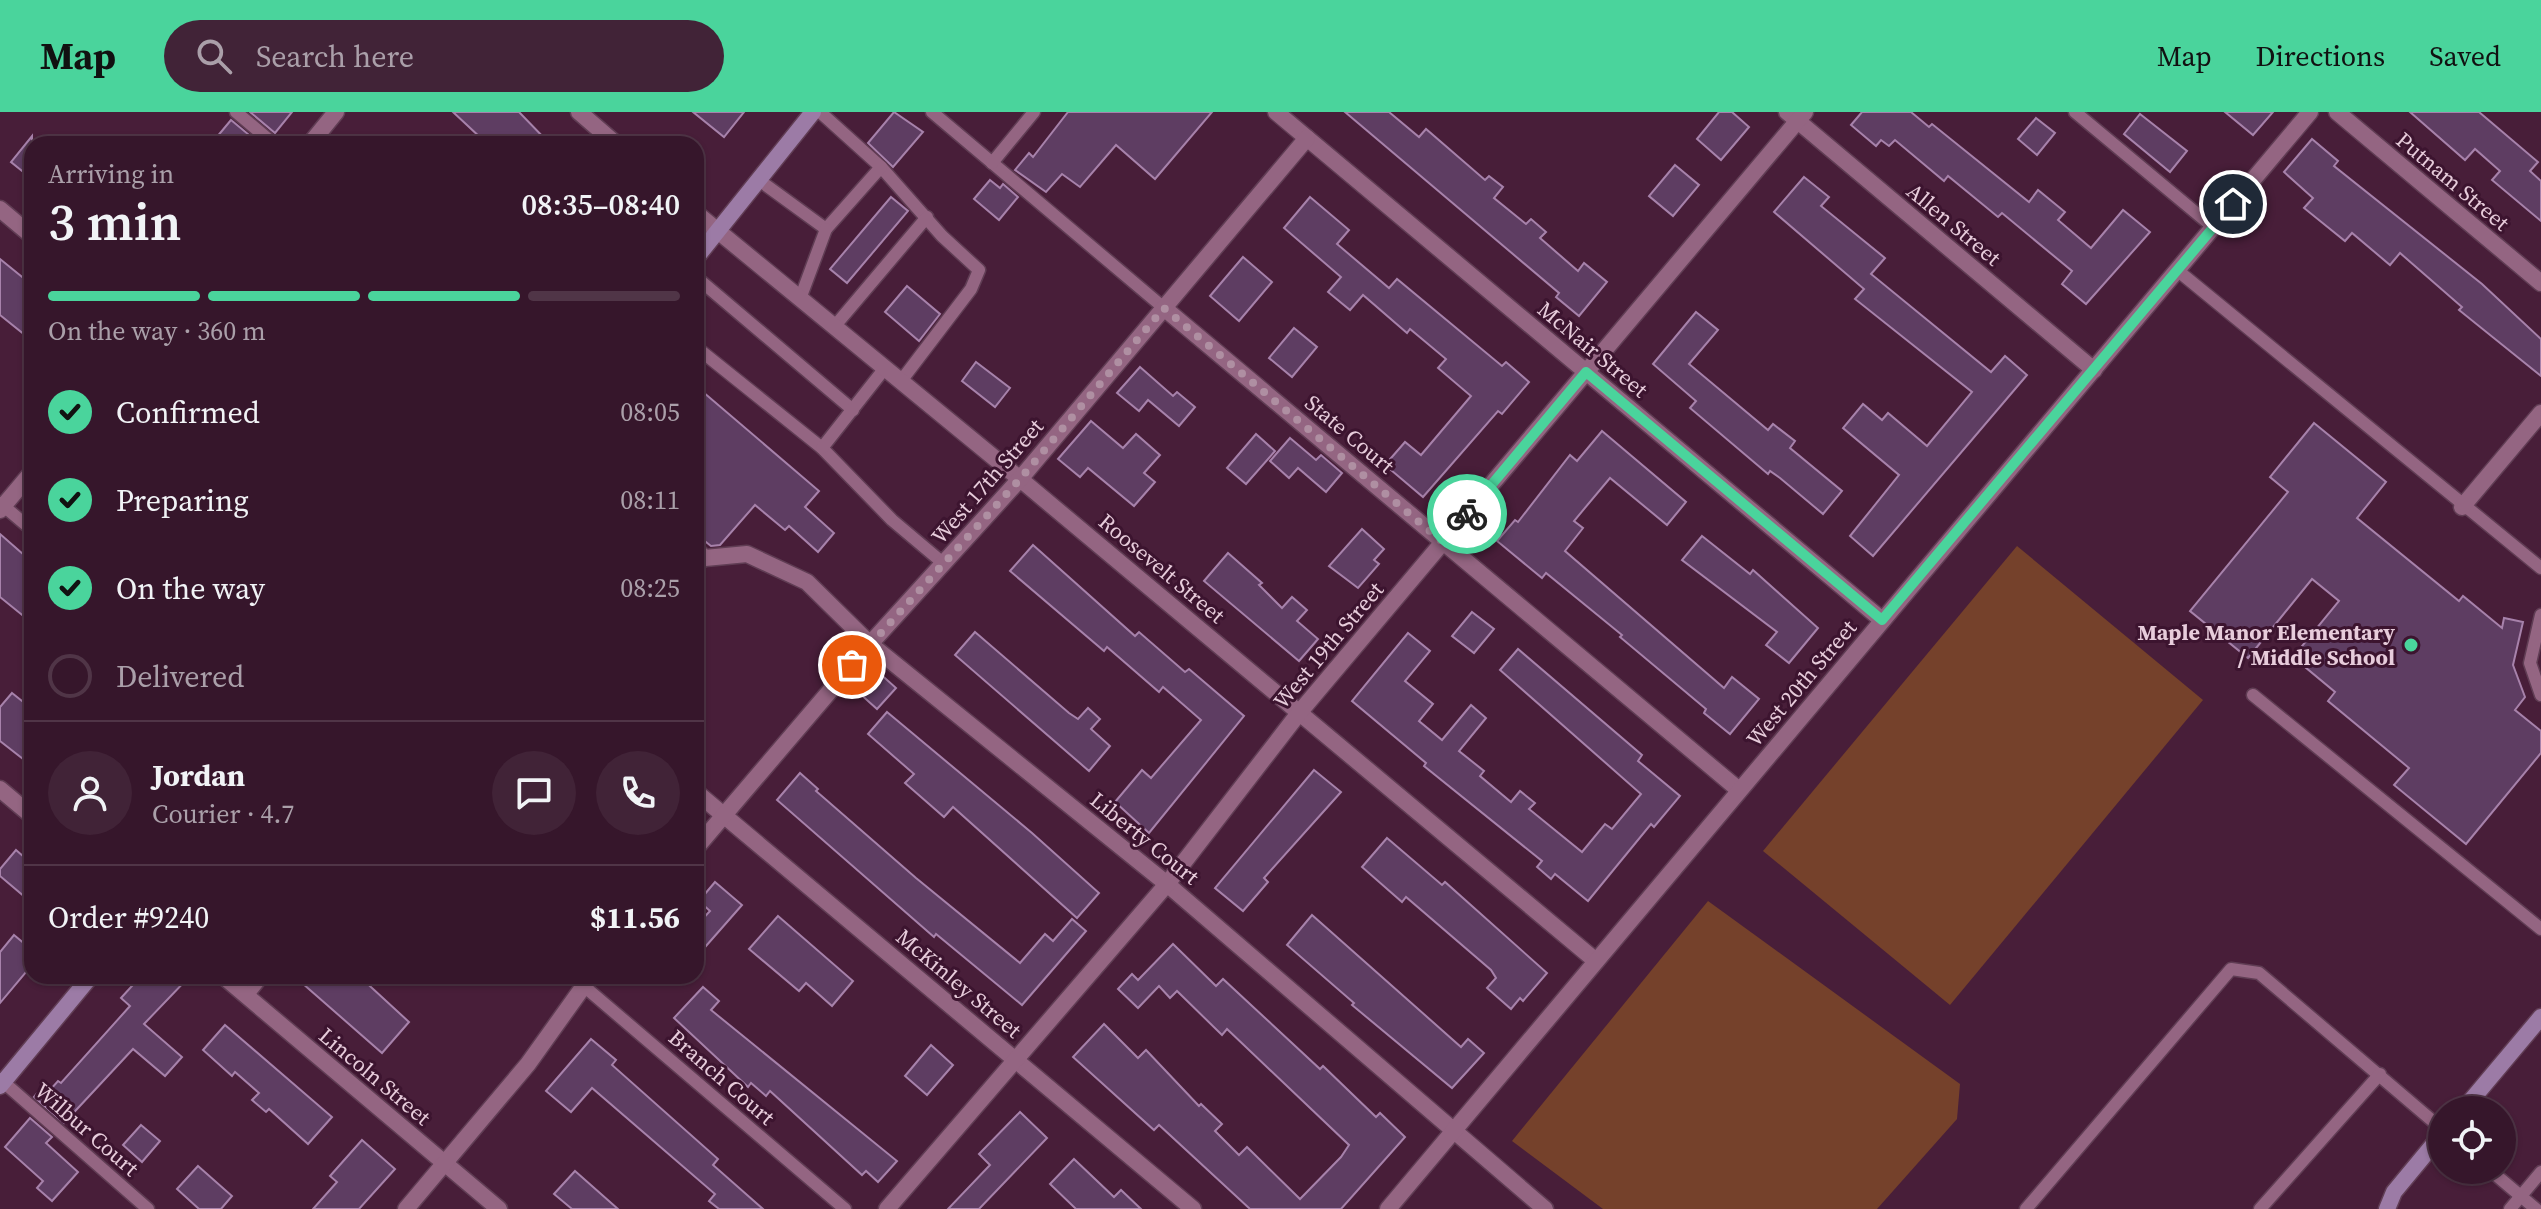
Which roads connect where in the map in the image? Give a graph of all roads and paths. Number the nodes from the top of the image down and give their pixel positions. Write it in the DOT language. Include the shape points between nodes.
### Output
graph roads {
  1 [pos="236,112"];
  2 [pos="336,112"];
  3 [pos="579,112"];
  4 [pos="813,112"];
  5 [pos="820,112"];
  6 [pos="932,112"];
  7 [pos="1034,112"];
  8 [pos="1276,112"];
  9 [pos="2075,112"];
  10 [pos="2310,112"];
  11 [pos="2337,112"];
  12 [pos="1797,115"];
  13 [pos="264,136"];
  14 [pos="316,136"];
  15 [pos="607,136"];
  16 [pos="1307,138"];
  17 [pos="992,163"];
  18 [pos="881,167"];
  19 [pos="759,180"];
  20 [pos="0,209"];
  21 [pos="927,217"];
  22 [pos="704,220"];
  23 [pos="2213,227"];
  24 [pos="24,229"];
  25 [pos="826,229"];
  26 [pos="718,233"];
  27 [pos="704,249"];
  28 [pos="2177,270"];
  29 [pos="2541,283"];
  30 [pos="704,284"];
  31 [pos="800,299"];
  32 [pos="1164,308"];
  33 [pos="834,327"];
  34 [pos="704,353"];
  35 [pos="885,368"];
  36 [pos="2094,370"];
  37 [pos="1586,372"];
  38 [pos="901,381"];
  39 [pos="853,410"];
  40 [pos="2541,413"];
  41 [pos="822,448"];
  42 [pos="1020,479"];
  43 [pos="24,481"];
  44 [pos="1,507"];
  45 [pos="2462,507"];
  46 [pos="24,524"];
  47 [pos="1443,542"];
  48 [pos="704,558"];
  49 [pos="943,563"];
  50 [pos="2541,568"];
  51 [pos="2541,615"];
  52 [pos="1882,620"];
  53 [pos="870,644"];
  54 [pos="2253,695"];
  55 [pos="2541,695"];
  56 [pos="1299,713"];
  57 [pos="0,789"];
  58 [pos="1739,790"];
  59 [pos="704,799"];
  60 [pos="24,809"];
  61 [pos="724,815"];
  62 [pos="704,839"];
  63 [pos="1167,884"];
  64 [pos="2541,929"];
  65 [pos="1596,961"];
  66 [pos="84,984"];
  67 [pos="233,984"];
  68 [pos="257,984"];
  69 [pos="579,984"];
  70 [pos="588,984"];
  71 [pos="247,996"];
  72 [pos="2541,1017"];
  73 [pos="1015,1058"];
  74 [pos="2380,1074"];
  75 [pos="1,1082"];
  76 [pos="2475,1096"];
  77 [pos="2428,1119"];
  78 [pos="1455,1132"];
  79 [pos="2428,1150"];
  80 [pos="444,1163"];
  81 [pos="2541,1172"];
  82 [pos="2507,1184"];
  83 [pos="2521,1196"];
  84 [pos="148,1209"];
  85 [pos="406,1209"];
  86 [pos="499,1209"];
  87 [pos="845,1209"];
  88 [pos="887,1209"];
  89 [pos="1193,1209"];
  90 [pos="1388,1209"];
  91 [pos="1545,1209"];
  92 [pos="2026,1209"];
  93 [pos="2260,1209"];
  94 [pos="2387,1209"];
  95 [pos="2510,1209"];
  96 [pos="2536,1209"];
  1 -- 13 [label="lane"];
  2 -- 14 [label="street"];
  3 -- 15 [label="street"];
  4 -- 19 [label="main road"];
  5 -- 18 [label="lane"];
  6 -- 17 [label="lane, State Court"];
  7 -- 17 [label="lane"];
  8 -- 16 [label="street, McNair Street"];
  9 -- 23 [label="lane"];
  10 -- 23 [label="street, West 20th Street"];
  11 -- 29 [label="street, Putnam Street"];
  12 -- 36 [label="street, Allen Street"];
  12 -- 37 [label="street, West 19th Street"];
  16 -- 32 [label="street, West 17th Street"];
  16 -- 37 [label="street, McNair Street"];
  17 -- 32 [label="lane, State Court"];
  18 -- 21 [label="lane"];
  18 -- 25 [label="lane"];
  19 -- 25 [label="lane"];
  19 -- 26 [label="main road"];
  20 -- 24 [label="street"];
  21 -- 33 [label="lane"];
  21 -- 38 [label="lane" via="979,270 971,289"];
  22 -- 26 [label="street, Roosevelt Street"];
  23 -- 28 [label="street, West 20th Street"];
  25 -- 31 [label="lane"];
  26 -- 27 [label="main road"];
  26 -- 31 [label="street, Roosevelt Street"];
  28 -- 36 [label="street, West 20th Street"];
  28 -- 45 [label="lane"];
  30 -- 39 [label="lane"];
  31 -- 33 [label="street, Roosevelt Street"];
  32 -- 42 [label="street, West 17th Street"];
  32 -- 47 [label="street, State Court"];
  33 -- 35 [label="street, Roosevelt Street"];
  34 -- 41 [label="lane"];
  35 -- 38 [label="street, Roosevelt Street"];
  35 -- 39 [label="lane"];
  36 -- 52 [label="street, West 20th Street"];
  37 -- 47 [label="street, West 19th Street"];
  37 -- 52 [label="street, McNair Street"];
  38 -- 42 [label="street, Roosevelt Street"];
  39 -- 41 [label="lane"];
  40 -- 45 [label="street"];
  41 -- 49 [label="lane"];
  42 -- 49 [label="street, West 17th Street"];
  42 -- 56 [label="street, Roosevelt Street"];
  43 -- 44 [label="street"];
  44 -- 46 [label="lane"];
  45 -- 50 [label="lane"];
  47 -- 56 [label="street, West 19th Street"];
  47 -- 58 [label="street, State Court"];
  48 -- 53 [label="street, Liberty Court" via="747,554 807,582"];
  49 -- 53 [label="street, West 17th Street"];
  51 -- 55 [label="lane" via="2530,663"];
  52 -- 58 [label="street, West 20th Street"];
  53 -- 61 [label="street, West 17th Street"];
  53 -- 63 [label="street, Liberty Court"];
  54 -- 64 [label="lane"];
  56 -- 63 [label="street, West 19th Street"];
  56 -- 65 [label="street, Roosevelt Street"];
  57 -- 60 [label="street"];
  58 -- 65 [label="street, West 20th Street"];
  59 -- 61 [label="street, McKinley Street"];
  61 -- 62 [label="street, West 17th Street"];
  61 -- 73 [label="street, McKinley Street"];
  63 -- 73 [label="street, West 19th Street"];
  63 -- 78 [label="street, Liberty Court"];
  65 -- 78 [label="street, West 20th Street"];
  66 -- 75 [label="main road"];
  67 -- 71 [label="street, Lincoln Street"];
  68 -- 71 [label="lane"];
  69 -- 80 [label="street" via="528,1064"];
  70 -- 87 [label="lane, Branch Court"];
  71 -- 80 [label="street, Lincoln Street"];
  72 -- 76 [label="main road"];
  73 -- 88 [label="street, West 19th Street"];
  73 -- 89 [label="street, McKinley Street"];
  74 -- 77 [label="lane"];
  74 -- 92 [label="lane" via="2259,973 2231,969"];
  74 -- 93 [label="lane"];
  75 -- 84 [label="lane, Wilbur Court"];
  78 -- 90 [label="street, West 20th Street"];
  78 -- 91 [label="street, Liberty Court"];
  79 -- 94 [label="main road"];
  80 -- 85 [label="street"];
  80 -- 86 [label="street, Lincoln Street"];
  81 -- 83 [label="lane"];
  82 -- 83 [label="lane"];
  83 -- 95 [label="lane"];
  83 -- 96 [label="lane"];
}
